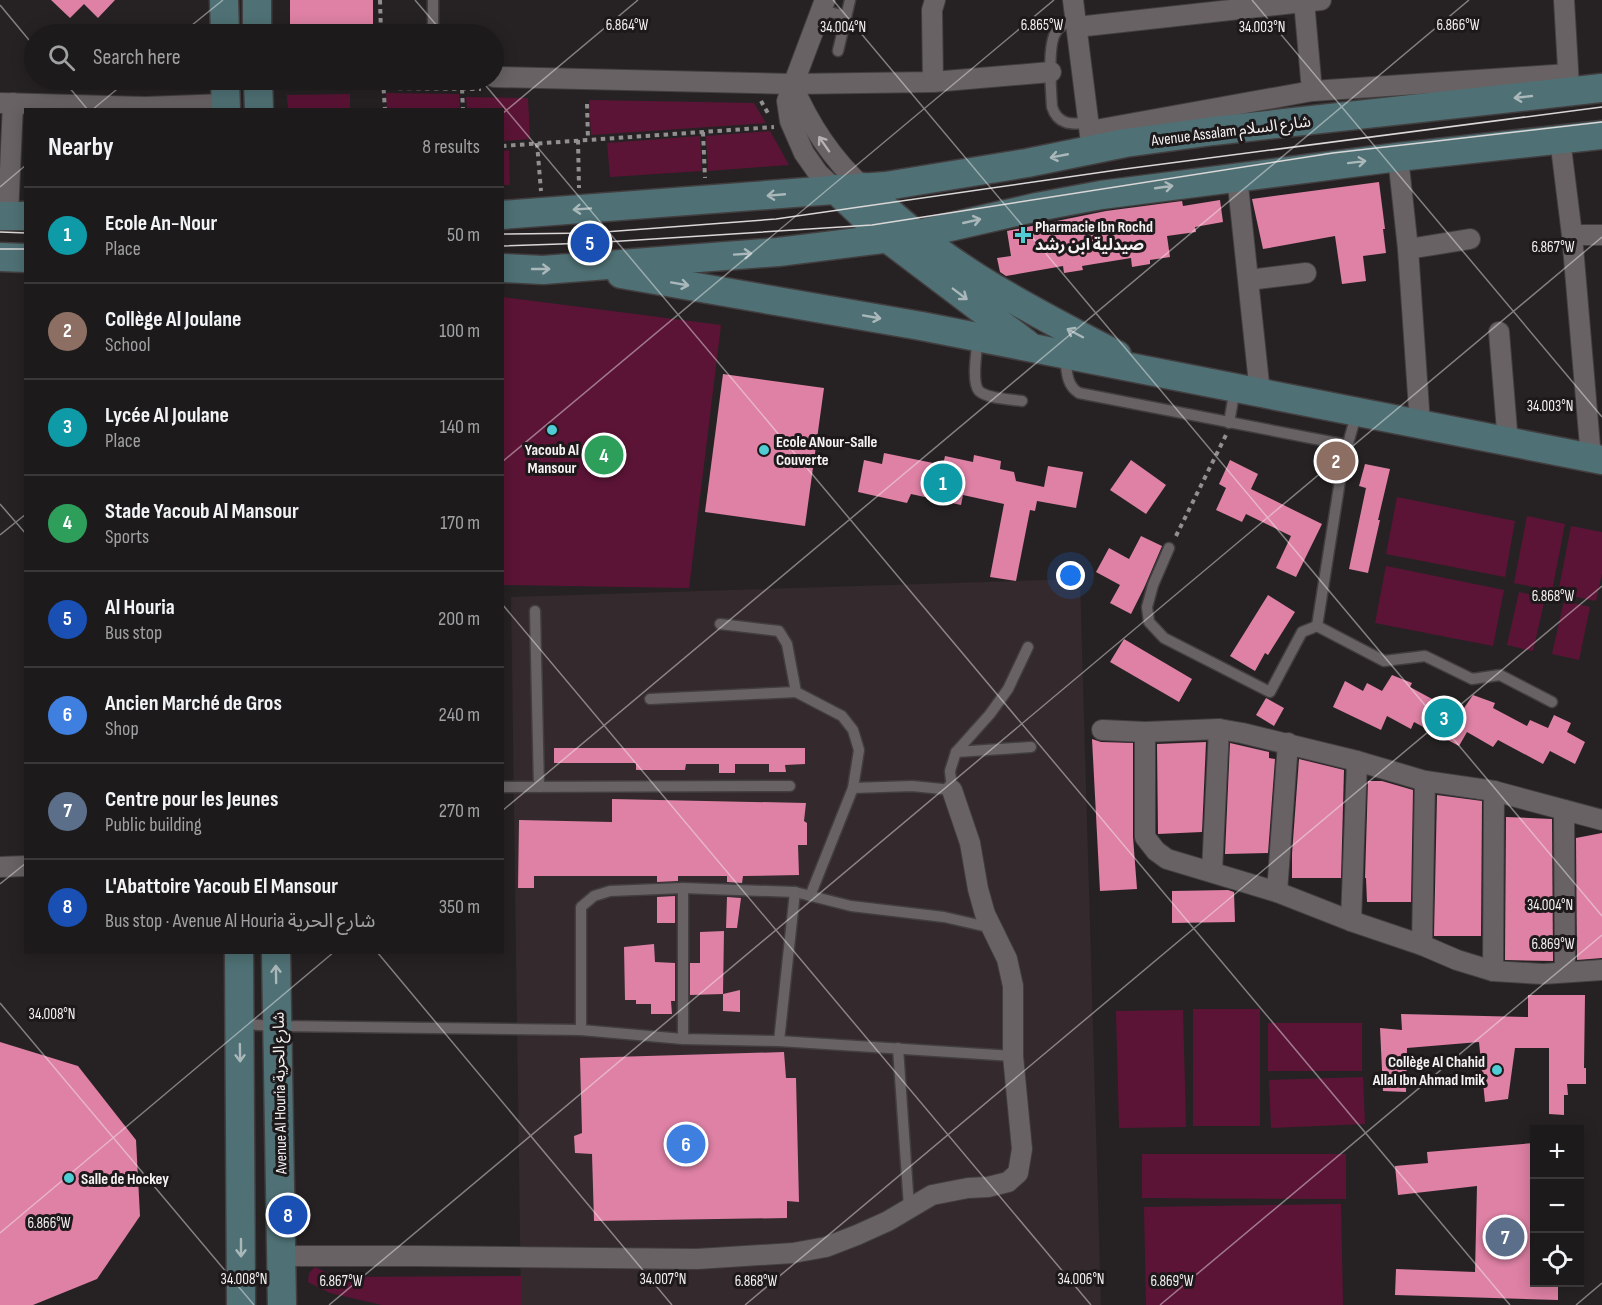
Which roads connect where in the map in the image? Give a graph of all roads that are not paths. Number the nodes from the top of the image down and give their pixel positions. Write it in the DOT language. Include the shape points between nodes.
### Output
graph roads {
  1 [pos="224,0"];
  2 [pos="257,0"];
  3 [pos="433,0"];
  4 [pos="850,0"];
  5 [pos="935,0"];
  6 [pos="1073,0"];
  7 [pos="1315,0"];
  8 [pos="1564,0"];
  9 [pos="823,5"];
  10 [pos="846,16"];
  11 [pos="225,24"];
  12 [pos="257,24"];
  13 [pos="433,24"];
  14 [pos="1077,24"];
  15 [pos="837,51"];
  16 [pos="1052,72"];
  17 [pos="504,77"];
  18 [pos="933,82"];
  19 [pos="1568,83"];
  20 [pos="792,84"];
  21 [pos="1602,88"];
  22 [pos="258,90"];
  23 [pos="1312,91"];
  24 [pos="226,98"];
  25 [pos="6,103"];
  26 [pos="80,107"];
  27 [pos="145,108"];
  28 [pos="259,108"];
  29 [pos="1090,135"];
  30 [pos="1602,135"];
  31 [pos="1560,139"];
  32 [pos="1398,157"];
  33 [pos="1237,176"];
  34 [pos="863,187"];
  35 [pos="834,189"];
  36 [pos="504,215"];
  37 [pos="11,216"];
  38 [pos="915,235"];
  39 [pos="1572,235"];
  40 [pos="1602,235"];
  41 [pos="887,238"];
  42 [pos="1470,239"];
  43 [pos="1408,249"];
  44 [pos="0,257"];
  45 [pos="24,258"];
  46 [pos="580,267"];
  47 [pos="504,268"];
  48 [pos="1306,273"];
  49 [pos="1249,280"];
  50 [pos="1499,332"];
  51 [pos="978,337"];
  52 [pos="1032,348"];
  53 [pos="1065,354"];
  54 [pos="1145,370"];
  55 [pos="1248,391"];
  56 [pos="1022,400"];
  57 [pos="1357,412"];
  58 [pos="1229,423"];
  59 [pos="1420,423"];
  60 [pos="1508,443"];
  61 [pos="1347,445"];
  62 [pos="1597,459"];
  63 [pos="1169,548"];
  64 [pos="535,611"];
  65 [pos="720,624"];
  66 [pos="1317,626"];
  67 [pos="1028,647"];
  68 [pos="796,692"];
  69 [pos="650,699"];
  70 [pos="1552,702"];
  71 [pos="1219,729"];
  72 [pos="1101,730"];
  73 [pos="1145,732"];
  74 [pos="1288,743"];
  75 [pos="1031,747"];
  76 [pos="956,752"];
  77 [pos="1357,760"];
  78 [pos="1425,781"];
  79 [pos="790,786"];
  80 [pos="504,787"];
  81 [pos="539,787"];
  82 [pos="853,788"];
  83 [pos="952,790"];
  84 [pos="1494,791"];
  85 [pos="1564,810"];
  86 [pos="1602,820"];
  87 [pos="24,866"];
  88 [pos="0,867"];
  89 [pos="1212,871"];
  90 [pos="683,888"];
  91 [pos="795,891"];
  92 [pos="1277,892"];
  93 [pos="810,896"];
  94 [pos="1351,921"];
  95 [pos="992,928"];
  96 [pos="1422,945"];
  97 [pos="238,954"];
  98 [pos="276,954"];
  99 [pos="1602,970"];
  100 [pos="1493,971"];
  101 [pos="1565,972"];
  102 [pos="240,1024"];
  103 [pos="278,1026"];
  104 [pos="580,1030"];
  105 [pos="683,1039"];
  106 [pos="779,1041"];
  107 [pos="897,1048"];
  108 [pos="1013,1056"];
  109 [pos="909,1207"];
  110 [pos="283,1256"];
  111 [pos="287,1301"];
  112 [pos="241,1305"];
  1 -- 11 [label="main road"];
  2 -- 12 [label="main road"];
  3 -- 13 [label="lane"];
  4 -- 10 [label="lane"];
  5 -- 18 [label="street"];
  6 -- 14 [label="street"];
  7 -- 14 [label="street"];
  7 -- 23 [label="street"];
  8 -- 19 [label="street"];
  9 -- 10 [label="lane"];
  9 -- 20 [label="street"];
  10 -- 15 [label="lane"];
  14 -- 16 [label="lane" via="1062,25 1054,34"];
  14 -- 29 [label="street"];
  16 -- 18 [label="street"];
  16 -- 29 [label="lane" via="1052,107 1056,116"];
  17 -- 20 [label="street"];
  18 -- 20 [label="street"];
  19 -- 21 [label="main road, Avenue Assalam شارع السلام"];
  19 -- 23 [label="street"];
  19 -- 29 [label="main road, Avenue Assalam شارع السلام, one-way" via="1213,131"];
  34 -- 20 [label="street, one-way" via="826,147"];
  20 -- 35 [label="street" via="787,100 794,132 818,173"];
  22 -- 28 [label="main road"];
  23 -- 29 [label="street"];
  24 -- 27 [label="street"];
  25 -- 26 [label="street"];
  25 -- 37 [label="street"];
  26 -- 27 [label="street"];
  29 -- 34 [label="main road, Avenue Assalam شارع السلام, one-way" via="927,179"];
  30 -- 31 [label="main road"];
  31 -- 32 [label="main road"];
  31 -- 39 [label="street"];
  33 -- 32 [label="main road, one-way"];
  32 -- 43 [label="street"];
  38 -- 33 [label="main road, one-way" via="1037,207"];
  33 -- 49 [label="street"];
  34 -- 35 [label="main road, Avenue Assalam شارع السلام"];
  34 -- 38 [label="main road"];
  35 -- 36 [label="main road, Avenue Assalam شارع السلام, one-way"];
  35 -- 41 [label="main road"];
  38 -- 41 [label="main road"];
  54 -- 38 [label="main road, one-way" via="993,290"];
  39 -- 40 [label="street"];
  39 -- 62 [label="street"];
  46 -- 41 [label="main road, one-way" via="778,252"];
  41 -- 52 [label="main road, one-way"];
  42 -- 43 [label="street"];
  43 -- 59 [label="street"];
  44 -- 45 [label="main road"];
  47 -- 46 [label="main road, one-way"];
  46 -- 51 [label="main road, one-way"];
  48 -- 49 [label="street"];
  49 -- 55 [label="street"];
  50 -- 60 [label="street"];
  51 -- 52 [label="main road"];
  51 -- 56 [label="lane" via="974,381 978,390"];
  52 -- 53 [label="main road"];
  53 -- 54 [label="main road"];
  53 -- 58 [label="lane" via="1068,381 1079,393"];
  54 -- 55 [label="main road"];
  55 -- 57 [label="main road"];
  55 -- 58 [label="lane"];
  57 -- 59 [label="main road"];
  57 -- 61 [label="lane"];
  58 -- 61 [label="lane"];
  59 -- 60 [label="main road"];
  60 -- 62 [label="main road"];
  61 -- 66 [label="lane"];
  63 -- 66 [label="lane" via="1147,607 1149,622 1164,638 1270,692 1302,632"];
  64 -- 81 [label="lane"];
  65 -- 68 [label="lane" via="779,630 787,644"];
  66 -- 70 [label="lane" via="1384,661 1425,656 1472,679 1500,675"];
  67 -- 76 [label="lane" via="1008,689"];
  68 -- 69 [label="lane"];
  68 -- 82 [label="lane" via="842,716 853,730 859,750"];
  71 -- 73 [label="street"];
  71 -- 74 [label="street"];
  71 -- 89 [label="street"];
  72 -- 73 [label="street"];
  73 -- 89 [label="street" via="1145,837 1167,859"];
  74 -- 77 [label="street"];
  74 -- 92 [label="street"];
  75 -- 76 [label="lane"];
  76 -- 83 [label="lane" via="950,771"];
  77 -- 78 [label="street"];
  77 -- 94 [label="street"];
  78 -- 84 [label="street"];
  78 -- 96 [label="street"];
  79 -- 81 [label="lane"];
  80 -- 81 [label="lane"];
  82 -- 83 [label="lane" via="912,786"];
  82 -- 93 [label="lane"];
  83 -- 95 [label="street"];
  84 -- 85 [label="street"];
  84 -- 100 [label="street"];
  85 -- 86 [label="street"];
  85 -- 101 [label="street"];
  87 -- 88 [label="street"];
  89 -- 92 [label="street"];
  90 -- 91 [label="lane"];
  90 -- 104 [label="lane" via="610,891 594,896 581,907"];
  90 -- 105 [label="lane"];
  91 -- 93 [label="lane"];
  91 -- 106 [label="lane"];
  92 -- 94 [label="street"];
  93 -- 95 [label="lane"];
  94 -- 96 [label="street"];
  95 -- 108 [label="street" via="1007,959 1013,986"];
  96 -- 100 [label="street"];
  97 -- 102 [label="main road"];
  103 -- 98 [label="main road, Avenue Al Houria شارع الحرية, one-way"];
  99 -- 101 [label="street"];
  100 -- 101 [label="street"];
  102 -- 103 [label="lane"];
  102 -- 112 [label="main road, one-way"];
  103 -- 104 [label="lane"];
  103 -- 110 [label="main road, Avenue Al Houria شارع الحرية"];
  104 -- 105 [label="lane"];
  105 -- 106 [label="lane"];
  106 -- 107 [label="lane"];
  107 -- 108 [label="lane"];
  107 -- 109 [label="lane"];
  108 -- 109 [label="street" via="1022,1149 1018,1173 1008,1182 932,1195"];
  109 -- 110 [label="street" via="857,1235 826,1247 793,1253 697,1259"];
  110 -- 111 [label="main road, Avenue Al Houria شارع الحرية"];
}
